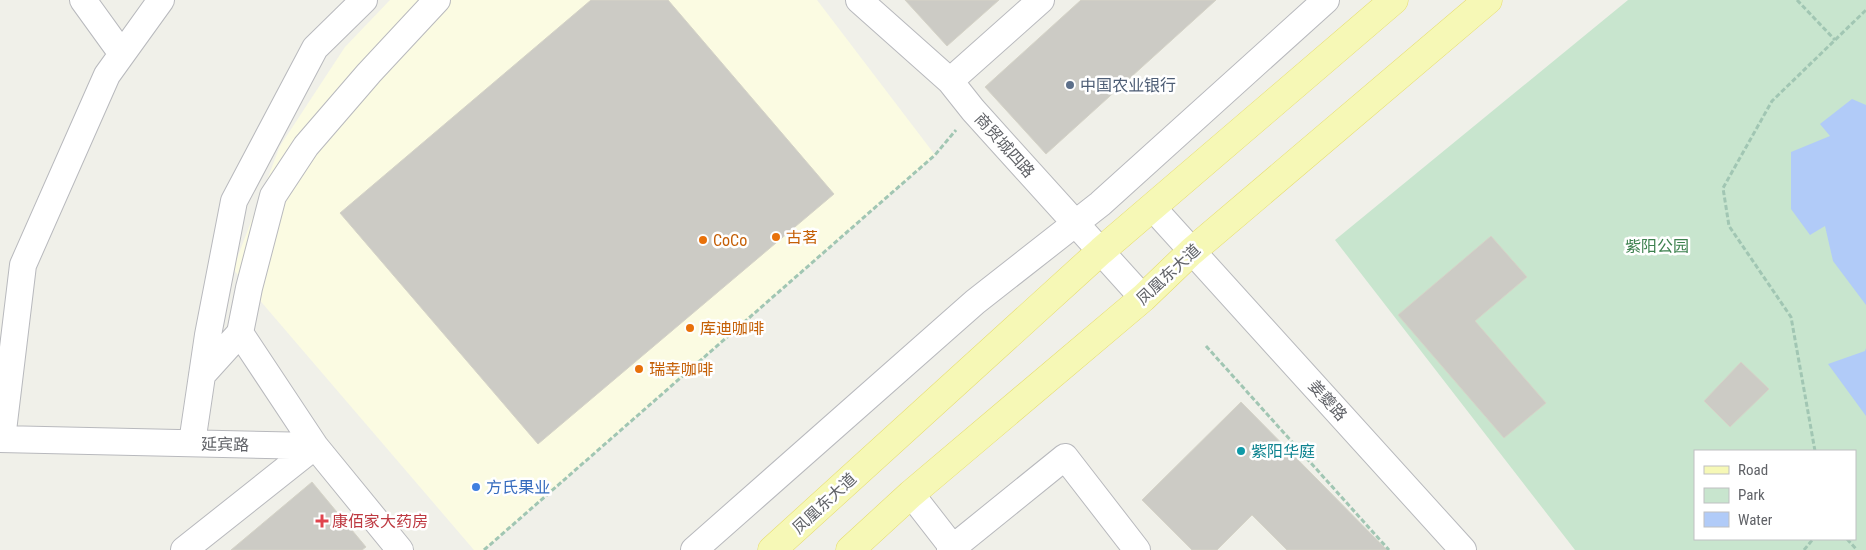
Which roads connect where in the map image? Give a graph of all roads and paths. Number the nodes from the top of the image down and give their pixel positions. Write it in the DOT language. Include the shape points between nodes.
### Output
graph roads {
  1 [pos="83,0"];
  2 [pos="161,0"];
  3 [pos="364,0"];
  4 [pos="437,0"];
  5 [pos="859,0"];
  6 [pos="1041,0"];
  7 [pos="1326,0"];
  8 [pos="1394,0"];
  9 [pos="1488,0"];
  10 [pos="1797,0"];
  11 [pos="1866,10"];
  12 [pos="1834,40"];
  13 [pos="122,54"];
  14 [pos="950,81"];
  15 [pos="973,110"];
  16 [pos="1152,208"];
  17 [pos="1076,223"];
  18 [pos="1101,251"];
  19 [pos="1191,252"];
  20 [pos="1143,298"];
  21 [pos="240,333"];
  22 [pos="1206,346"];
  23 [pos="202,375"];
  24 [pos="1,439"];
  25 [pos="192,443"];
  26 [pos="315,446"];
  27 [pos="1815,450"];
  28 [pos="911,494"];
  29 [pos="1812,540"];
  30 [pos="1847,540"];
  31 [pos="952,549"];
  32 [pos="184,550"];
  33 [pos="400,550"];
  34 [pos="484,550"];
  35 [pos="694,550"];
  36 [pos="772,550"];
  37 [pos="850,550"];
  38 [pos="1137,550"];
  39 [pos="1389,550"];
  40 [pos="1463,550"];
  41 [pos="1804,550"];
  42 [pos="1857,550"];
  1 -- 13 [label="street"];
  2 -- 13 [label="street"];
  3 -- 23 [label="street" via="315,48 234,201"];
  4 -- 21 [label="street" via="306,146 273,196"];
  5 -- 14 [label="street, 商贸城四路"];
  6 -- 14 [label="street"];
  7 -- 17 [label="street"];
  8 -- 16 [label="main road, 凤凰东大道"];
  9 -- 19 [label="main road, 凤凰东大道"];
  10 -- 12 [label="path"];
  11 -- 12 [label="path"];
  12 -- 27 [label="path" via="1772,101 1723,188 1729,226 1791,316"];
  13 -- 24 [label="street" via="107,75 23,265"];
  14 -- 15 [label="street, 商贸城四路"];
  15 -- 17 [label="street, 商贸城四路"];
  15 -- 34 [label="path" via="935,156"];
  16 -- 18 [label="main road, 凤凰东大道"];
  16 -- 19 [label="street, 姜夔路"];
  17 -- 18 [label="street, 商贸城四路"];
  17 -- 35 [label="street" via="975,302"];
  18 -- 20 [label="street, 商贸城四路"];
  18 -- 36 [label="main road, 凤凰东大道"];
  19 -- 20 [label="main road, 凤凰东大道"];
  19 -- 40 [label="street, 姜夔路"];
  20 -- 28 [label="main road, 凤凰东大道"];
  21 -- 23 [label="street"];
  21 -- 26 [label="street"];
  22 -- 39 [label="path"];
  23 -- 25 [label="street"];
  24 -- 25 [label="street, 延宾路"];
  25 -- 26 [label="street, 延宾路"];
  26 -- 32 [label="street"];
  26 -- 33 [label="street"];
  28 -- 31 [label="street"];
  28 -- 37 [label="main road, 凤凰东大道"];
  29 -- 41 [label="path"];
  30 -- 42 [label="path"];
  31 -- 38 [label="street" via="1066,457"];
}
